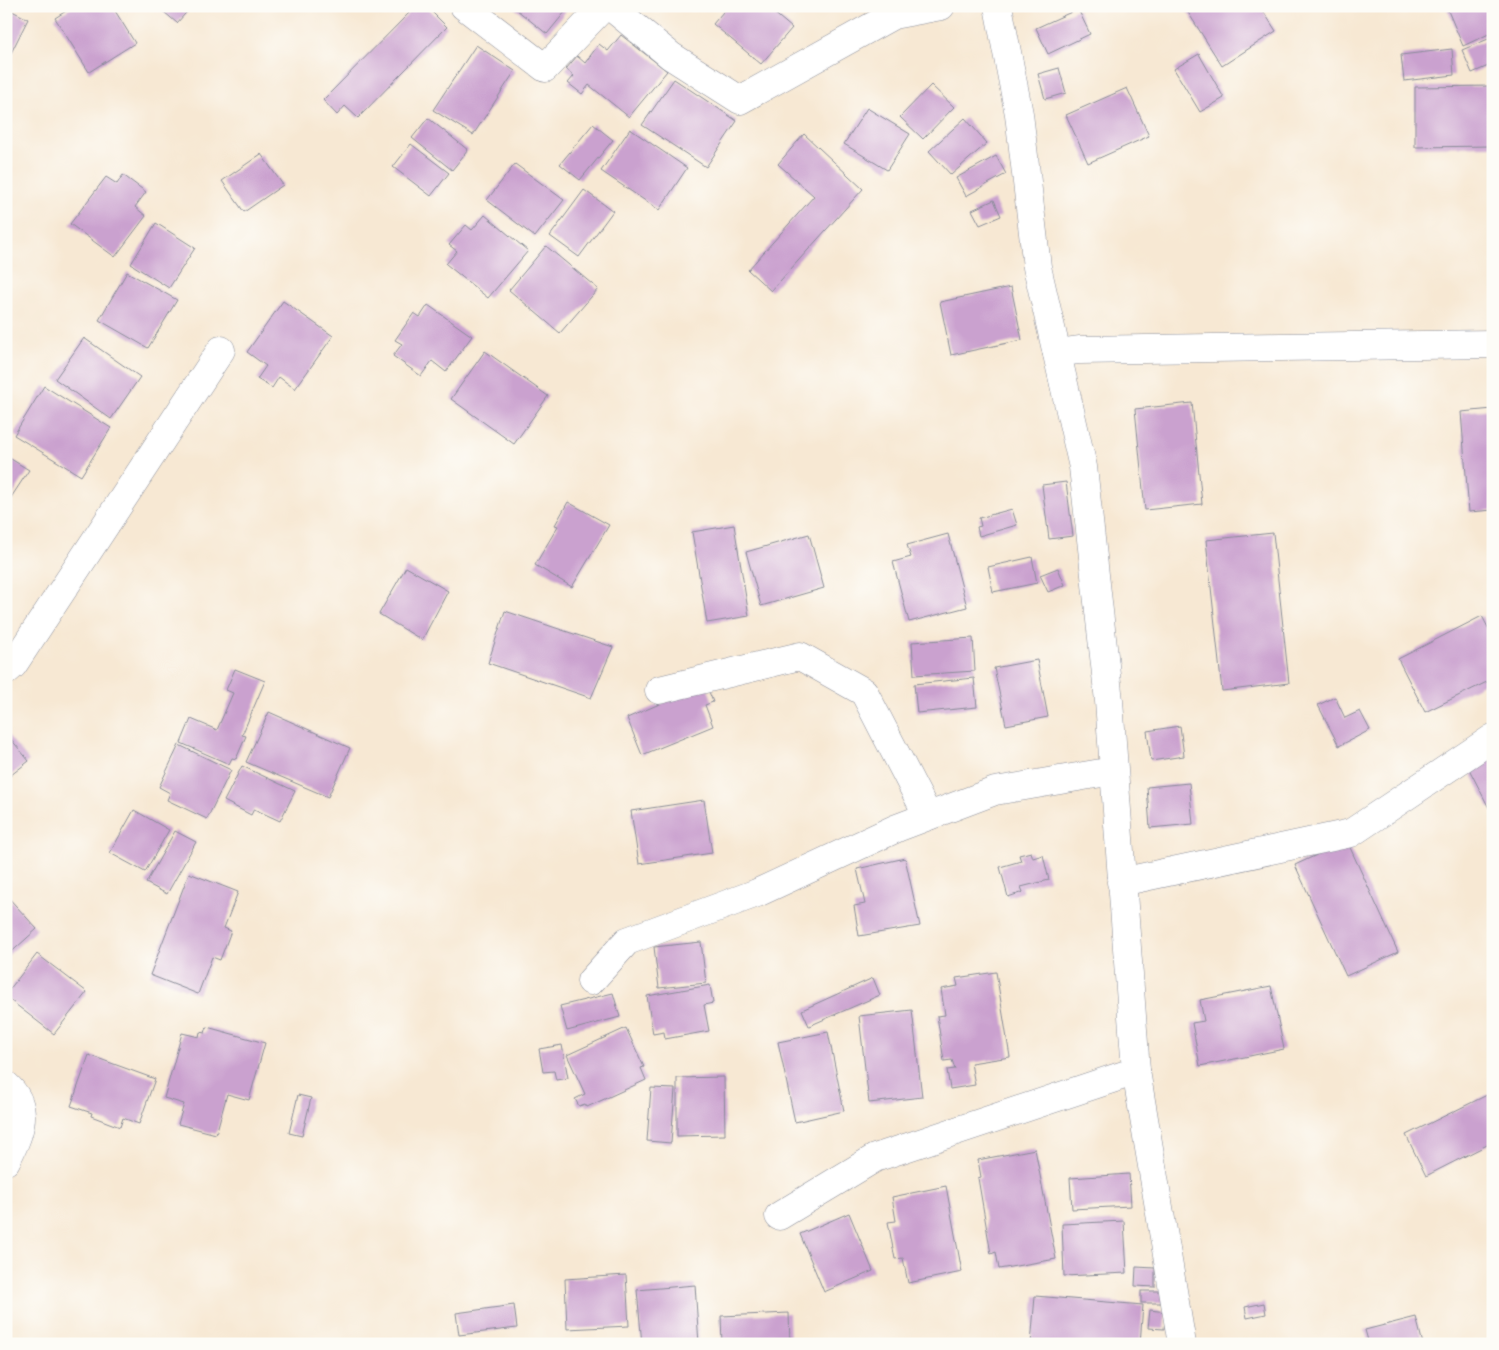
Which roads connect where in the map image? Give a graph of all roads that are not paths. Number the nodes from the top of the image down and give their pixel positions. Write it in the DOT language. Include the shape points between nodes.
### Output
graph roads {
  1 [pos="464,6"];
  2 [pos="604,6"];
  3 [pos="610,6"];
  4 [pos="941,6"];
  5 [pos="998,6"];
  6 [pos="1493,344"];
  7 [pos="221,350"];
  8 [pos="1057,353"];
  9 [pos="6,671"];
  10 [pos="659,690"];
  11 [pos="1493,738"];
  12 [pos="1114,771"];
  13 [pos="928,816"];
  14 [pos="1121,882"];
  15 [pos="591,981"];
  16 [pos="1136,1071"];
  17 [pos="6,1085"];
  18 [pos="6,1161"];
  19 [pos="779,1216"];
  20 [pos="1182,1344"];
  1 -- 2 [label="street" via="545,68"];
  3 -- 4 [label="street" via="672,56 740,100 894,15"];
  5 -- 8 [label="street" via="1019,114 1037,267"];
  6 -- 8 [label="street"];
  7 -- 9 [label="street"];
  8 -- 12 [label="street" via="1083,467"];
  10 -- 13 [label="street" via="800,656 864,692"];
  11 -- 14 [label="street" via="1351,834"];
  12 -- 13 [label="street" via="995,791"];
  12 -- 14 [label="street"];
  13 -- 15 [label="street" via="757,893 627,941"];
  14 -- 16 [label="street"];
  16 -- 19 [label="street" via="875,1158"];
  16 -- 20 [label="street"];
  17 -- 18 [label="street" via="17,1095 22,1112 18,1137"];
}
